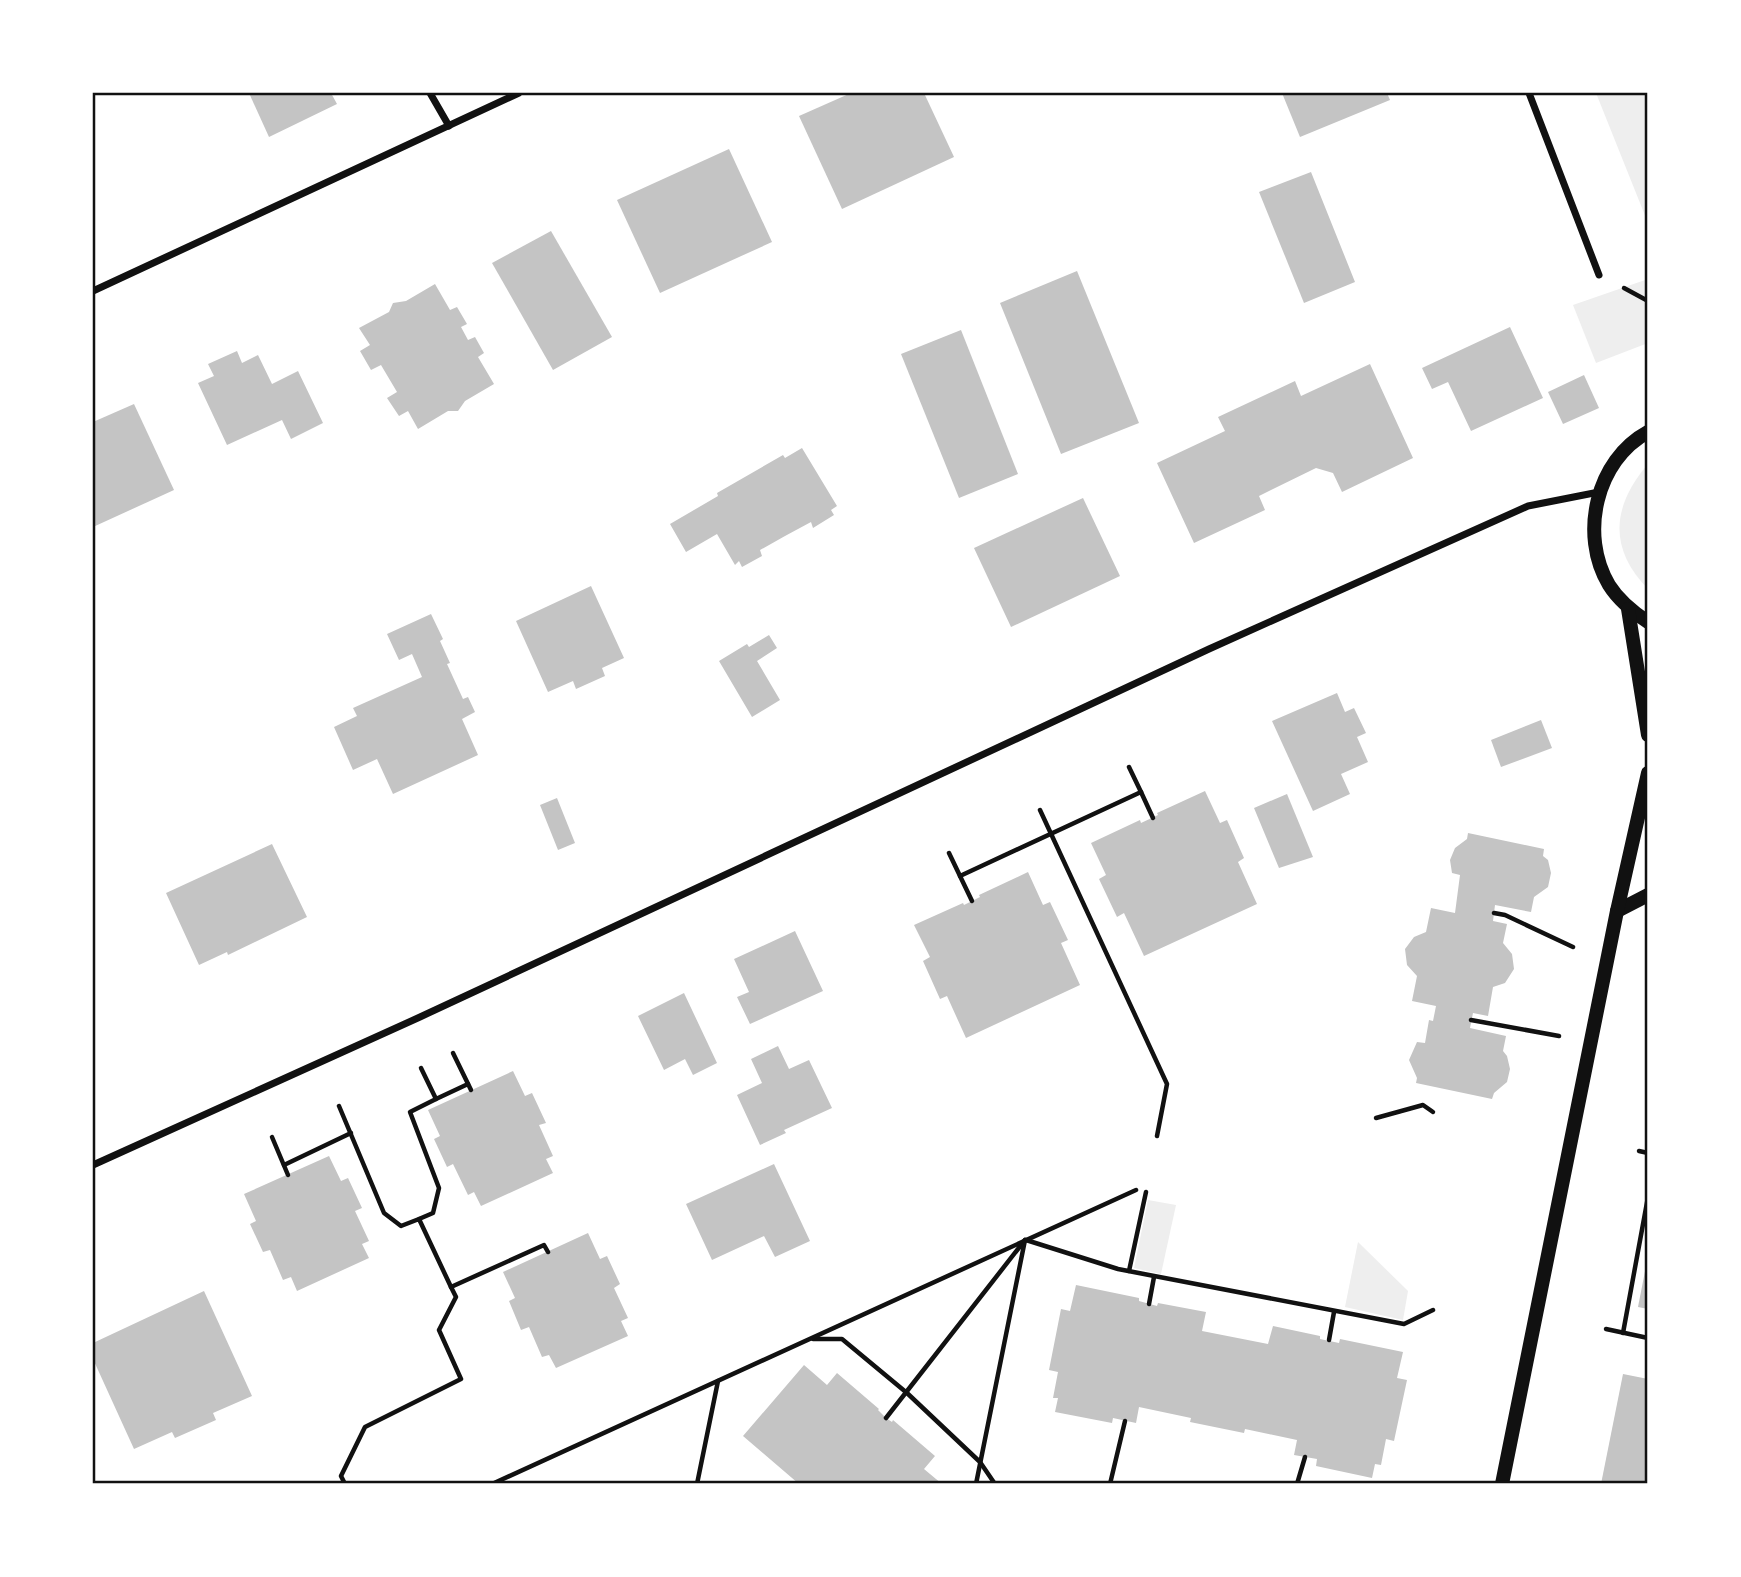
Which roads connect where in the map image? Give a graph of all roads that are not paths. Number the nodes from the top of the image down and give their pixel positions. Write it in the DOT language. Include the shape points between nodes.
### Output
graph roads {
  1 [pos="430,93"];
  2 [pos="519,93"];
  3 [pos="1529,93"];
  4 [pos="449,126"];
  5 [pos="1599,275"];
  6 [pos="93,291"];
  7 [pos="1648,432"];
  8 [pos="1599,492"];
  9 [pos="1628,609"];
  10 [pos="1648,622"];
  11 [pos="1648,735"];
  12 [pos="1648,773"];
  13 [pos="1648,895"];
  14 [pos="1617,911"];
  15 [pos="93,1165"];
  16 [pos="1502,1484"];
  1 -- 4 [label="street"];
  2 -- 4 [label="street"];
  3 -- 5 [label="street"];
  4 -- 6 [label="street"];
  7 -- 8 [label="main road" via="1615,462"];
  8 -- 9 [label="main road" via="1593,523 1596,555 1609,585"];
  8 -- 15 [label="street" via="1528,506"];
  9 -- 10 [label="main road"];
  9 -- 11 [label="main road"];
  12 -- 14 [label="main road"];
  13 -- 14 [label="main road"];
  14 -- 16 [label="main road"];
}
